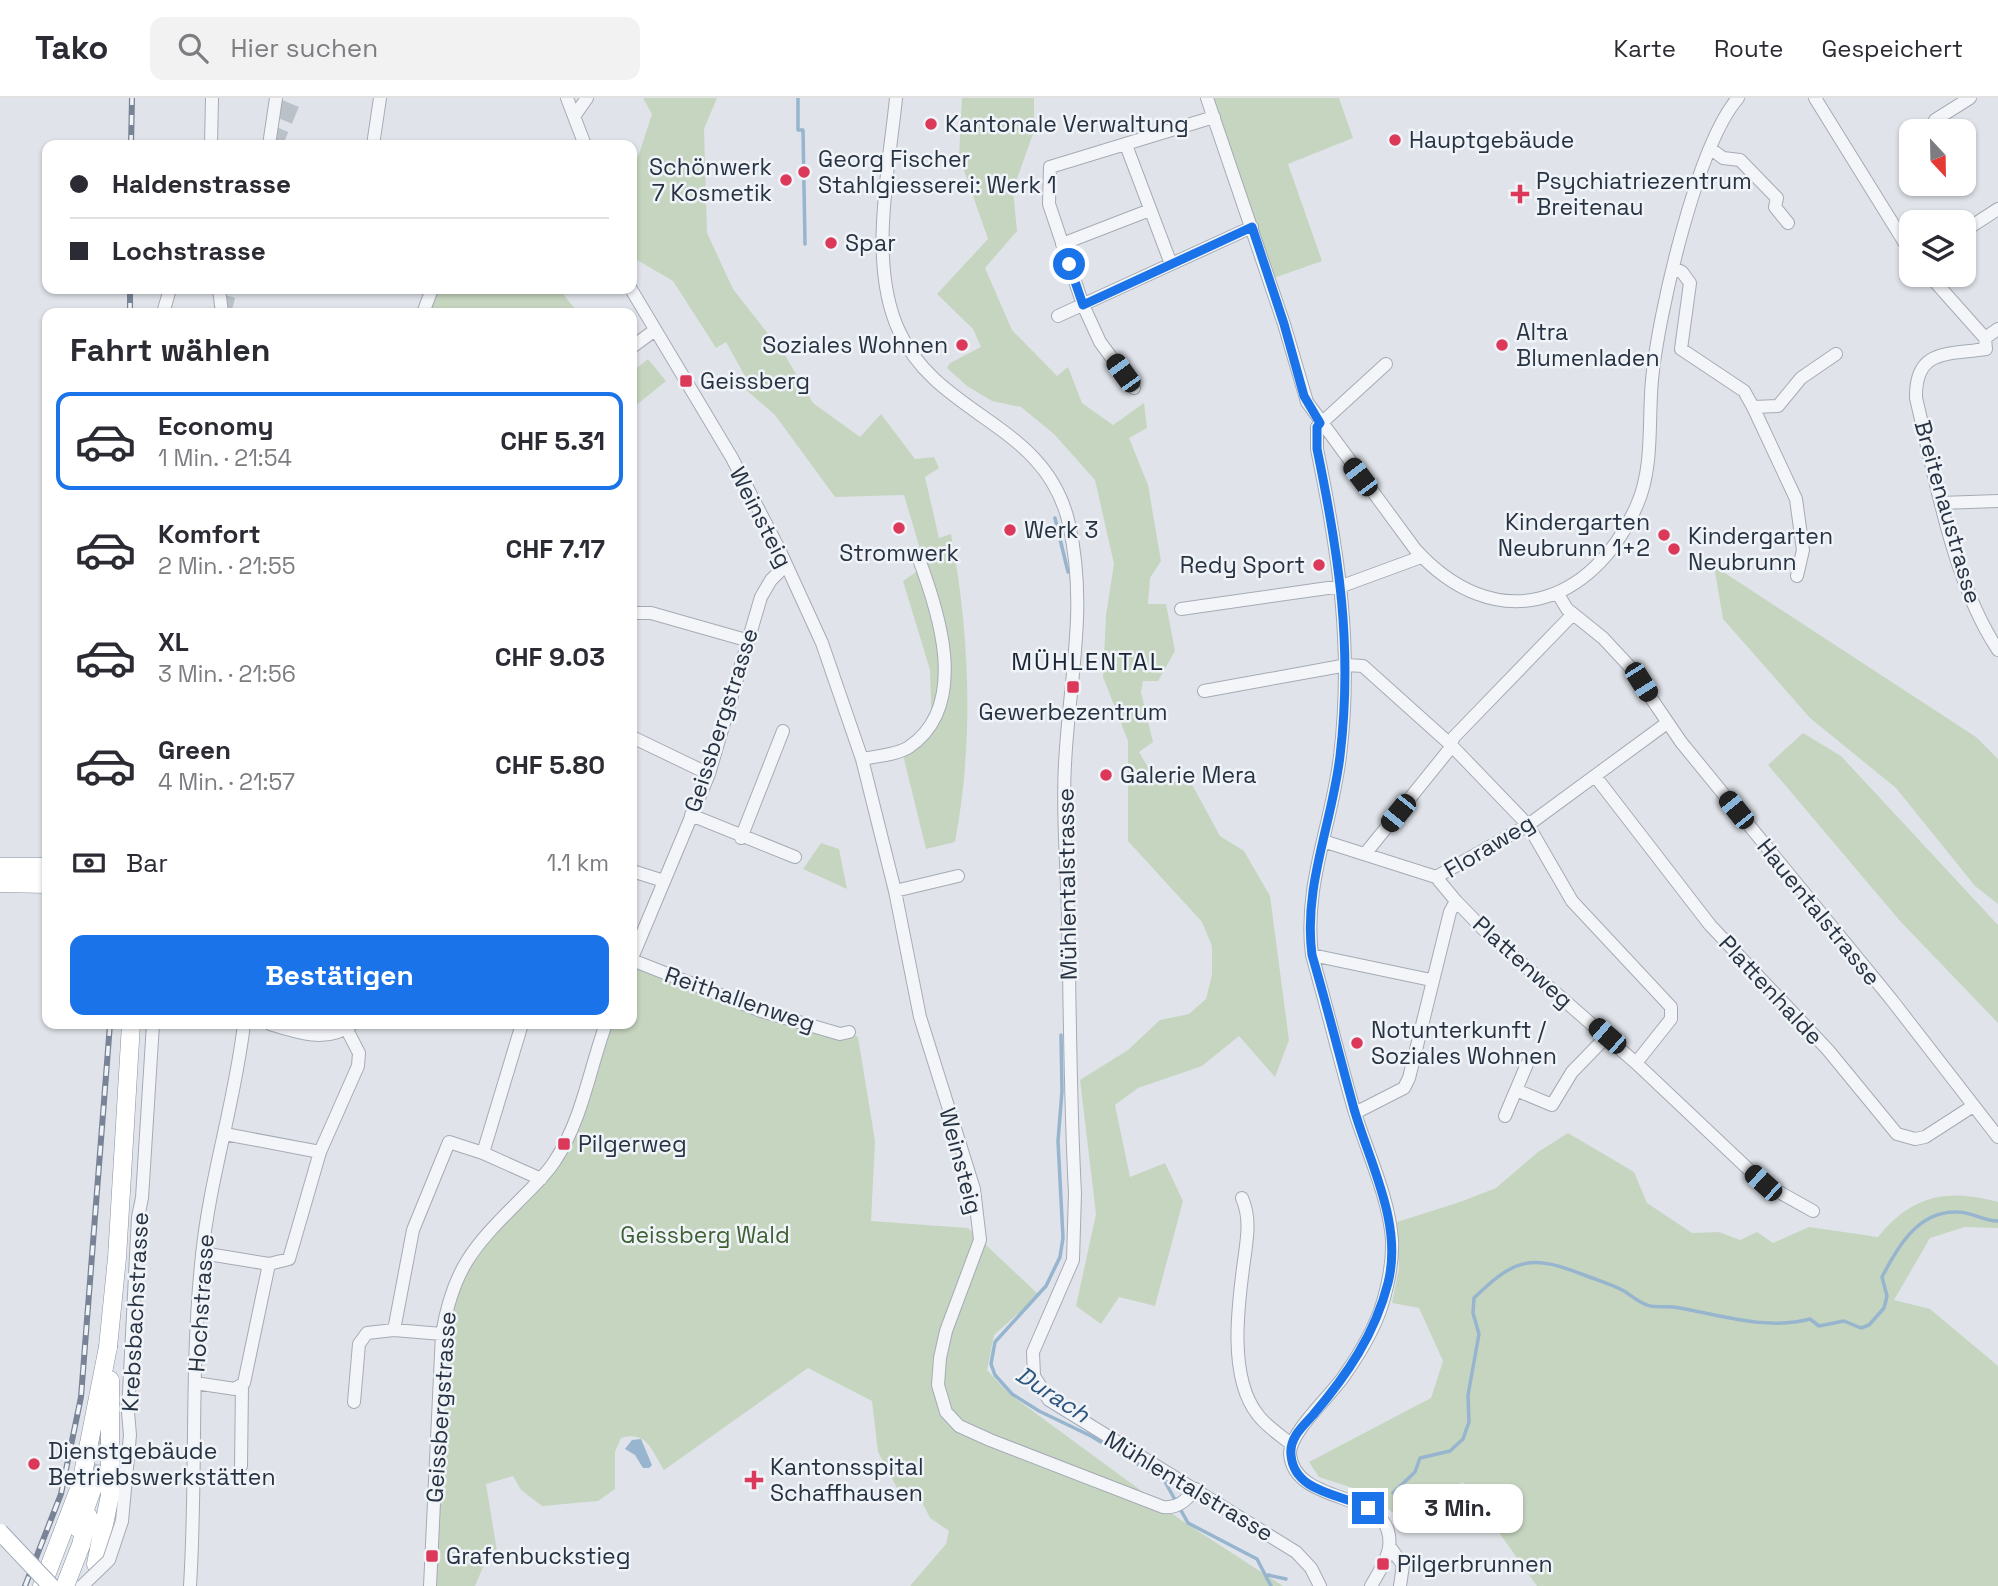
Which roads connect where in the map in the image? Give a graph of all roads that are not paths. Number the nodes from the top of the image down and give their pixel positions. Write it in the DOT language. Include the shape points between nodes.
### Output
graph roads {
  1 [pos="212,98"];
  2 [pos="276,98"];
  3 [pos="380,98"];
  4 [pos="566,98"];
  5 [pos="587,98"];
  6 [pos="895,98"];
  7 [pos="1207,98"];
  8 [pos="1738,98"];
  9 [pos="1815,98"];
  10 [pos="1970,98"];
  11 [pos="575,115"];
  12 [pos="1214,117"];
  13 [pos="1937,119"];
  14 [pos="211,140"];
  15 [pos="270,140"];
  16 [pos="374,140"];
  17 [pos="583,140"];
  18 [pos="1126,145"];
  19 [pos="1711,149"];
  20 [pos="1998,209"];
  21 [pos="1150,210"];
  22 [pos="1788,223"];
  23 [pos="1976,223"];
  24 [pos="1252,227"];
  25 [pos="1899,234"];
  26 [pos="1062,244"];
  27 [pos="1171,264"];
  28 [pos="1674,268"];
  29 [pos="1939,287"];
  30 [pos="634,294"];
  31 [pos="1083,305"];
  32 [pos="1058,316"];
  33 [pos="1998,329"];
  34 [pos="656,330"];
  35 [pos="637,344"];
  36 [pos="1990,348"];
  37 [pos="1836,354"];
  38 [pos="1386,364"];
  39 [pos="1134,388"];
  40 [pos="1753,407"];
  41 [pos="1320,423"];
  42 [pos="1998,501"];
  43 [pos="1941,503"];
  44 [pos="917,554"];
  45 [pos="1422,557"];
  46 [pos="786,565"];
  47 [pos="1797,576"];
  48 [pos="1342,586"];
  49 [pos="1558,594"];
  50 [pos="1181,609"];
  51 [pos="637,613"];
  52 [pos="1573,614"];
  53 [pos="746,640"];
  54 [pos="1998,650"];
  55 [pos="1347,665"];
  56 [pos="1204,691"];
  57 [pos="1667,723"];
  58 [pos="783,732"];
  59 [pos="637,739"];
  60 [pos="1451,745"];
  61 [pos="862,759"];
  62 [pos="709,774"];
  63 [pos="1595,776"];
  64 [pos="691,815"];
  65 [pos="1528,825"];
  66 [pos="741,838"];
  67 [pos="1323,841"];
  68 [pos="1365,854"];
  69 [pos="794,857"];
  70 [pos="0,867"];
  71 [pos="42,867"];
  72 [pos="637,873"];
  73 [pos="958,876"];
  74 [pos="1436,877"];
  75 [pos="664,881"];
  76 [pos="0,883"];
  77 [pos="42,884"];
  78 [pos="895,891"];
  79 [pos="1457,901"];
  80 [pos="637,936"];
  81 [pos="1312,955"];
  82 [pos="637,961"];
  83 [pos="1432,980"];
  84 [pos="131,1029"];
  85 [pos="153,1029"];
  86 [pos="243,1029"];
  87 [pos="290,1029"];
  88 [pos="338,1029"];
  89 [pos="350,1029"];
  90 [pos="520,1029"];
  91 [pos="604,1029"];
  92 [pos="849,1032"];
  93 [pos="1607,1036"];
  94 [pos="1636,1063"];
  95 [pos="1527,1064"];
  96 [pos="1516,1090"];
  97 [pos="1973,1106"];
  98 [pos="1355,1113"];
  99 [pos="1505,1116"];
  100 [pos="1993,1123"];
  101 [pos="225,1134"];
  102 [pos="1998,1137"];
  103 [pos="320,1152"];
  104 [pos="483,1153"];
  105 [pos="541,1179"];
  106 [pos="1242,1198"];
  107 [pos="1813,1211"];
  108 [pos="202,1253"];
  109 [pos="269,1264"];
  110 [pos="394,1330"];
  111 [pos="442,1334"];
  112 [pos="108,1347"];
  113 [pos="195,1383"];
  114 [pos="242,1386"];
  115 [pos="354,1402"];
  116 [pos="1291,1444"];
  117 [pos="241,1466"];
  118 [pos="1196,1489"];
  119 [pos="0,1532"];
  120 [pos="1390,1547"];
  121 [pos="96,1564"];
  122 [pos="42,1586"];
  123 [pos="52,1586"];
  124 [pos="65,1586"];
  125 [pos="82,1586"];
  126 [pos="190,1586"];
  127 [pos="430,1586"];
  128 [pos="1320,1586"];
  129 [pos="1371,1586"];
  130 [pos="1399,1586"];
  1 -- 14 [label="street"];
  2 -- 15 [label="street"];
  3 -- 16 [label="street"];
  4 -- 11 [label="street"];
  5 -- 11 [label="street"];
  6 -- 118 [label="street, Mühlentalstrasse" via="884,246 888,295 898,329 931,379 1001,427 1047,473 1065,511 1076,558 1080,622 1064,766 1073,1260 1033,1352 1034,1376 1049,1401"];
  7 -- 12 [label="street"];
  8 -- 19 [label="street"];
  9 -- 25 [label="street"];
  10 -- 13 [label="street"];
  11 -- 17 [label="street"];
  12 -- 18 [label="street"];
  12 -- 24 [label="street"];
  18 -- 21 [label="street"];
  18 -- 26 [label="street" via="1049,167 1049,204"];
  19 -- 22 [label="street" via="1723,158 1740,160 1777,198 1775,207"];
  19 -- 28 [label="street" via="1699,175"];
  20 -- 23 [label="street"];
  21 -- 26 [label="street"];
  21 -- 27 [label="street"];
  24 -- 27 [label="street"];
  24 -- 41 [label="street" via="1304,396"];
  26 -- 31 [label="street"];
  27 -- 31 [label="street"];
  28 -- 40 [label="street" via="1690,284 1681,349 1744,391"];
  28 -- 49 [label="street" via="1658,334 1647,471 1637,505 1597,565"];
  29 -- 36 [label="street"];
  30 -- 34 [label="street, Weinsteig"];
  31 -- 32 [label="street"];
  31 -- 39 [label="street" via="1100,342"];
  33 -- 36 [label="street"];
  34 -- 35 [label="street"];
  34 -- 46 [label="street, Weinsteig" via="732,458"];
  36 -- 43 [label="street, Breitenaustrasse" via="1934,357 1919,370 1916,398"];
  37 -- 40 [label="street" via="1801,378 1778,406"];
  38 -- 41 [label="street"];
  40 -- 47 [label="street" via="1796,499 1803,550"];
  41 -- 45 [label="street"];
  41 -- 48 [label="street" via="1317,449"];
  42 -- 43 [label="street"];
  43 -- 54 [label="street, Breitenaustrasse" via="1979,621"];
  44 -- 61 [label="street" via="934,599 946,674 940,703 926,733 906,749"];
  45 -- 48 [label="street"];
  45 -- 49 [label="street" via="1462,586 1493,598 1532,601"];
  46 -- 53 [label="street, Geissbergstrasse" via="761,597"];
  46 -- 61 [label="street, Weinsteig" via="825,651"];
  48 -- 50 [label="street"];
  48 -- 55 [label="street"];
  49 -- 52 [label="street, Hauentalstrasse"];
  51 -- 53 [label="street"];
  52 -- 57 [label="street, Hauentalstrasse" via="1630,667"];
  52 -- 60 [label="street"];
  53 -- 62 [label="street, Geissbergstrasse"];
  55 -- 56 [label="street"];
  55 -- 60 [label="street" via="1363,666"];
  55 -- 67 [label="street" via="1339,764"];
  57 -- 63 [label="street, Floraweg"];
  57 -- 97 [label="street, Hauentalstrasse"];
  58 -- 66 [label="street"];
  59 -- 62 [label="street"];
  60 -- 65 [label="street"];
  60 -- 68 [label="street"];
  61 -- 78 [label="street, Weinsteig"];
  62 -- 64 [label="street, Geissbergstrasse"];
  63 -- 65 [label="street, Floraweg"];
  63 -- 97 [label="street, Plattenhalde" via="1710,925 1898,1134 1925,1137"];
  64 -- 66 [label="street"];
  64 -- 75 [label="street, Geissbergstrasse"];
  65 -- 74 [label="street, Floraweg"];
  65 -- 94 [label="street" via="1572,901 1671,1007 1671,1019"];
  66 -- 69 [label="street"];
  67 -- 68 [label="street"];
  67 -- 81 [label="street" via="1311,891"];
  68 -- 74 [label="street"];
  70 -- 71 [label="highway"];
  72 -- 75 [label="street"];
  73 -- 78 [label="street"];
  74 -- 79 [label="street, Floraweg"];
  75 -- 80 [label="street, Geissbergstrasse"];
  76 -- 77 [label="highway"];
  78 -- 118 [label="street, Weinsteig" via="920,1017 974,1189 980,1240 940,1358 937,1385 946,1412 959,1426 990,1440 1178,1505"];
  79 -- 83 [label="street, Floraweg"];
  79 -- 93 [label="street, Plattenweg" via="1486,932"];
  81 -- 83 [label="street"];
  81 -- 98 [label="street"];
  82 -- 92 [label="street, Reithallenweg" via="761,1011 840,1034"];
  83 -- 98 [label="street, Floraweg" via="1404,1088"];
  84 -- 112 [label="highway, bridge"];
  85 -- 125 [label="street, Krebsbachstrasse, bridge" via="121,1521 109,1560"];
  86 -- 101 [label="street, Hochstrasse"];
  87 -- 88 [label="street" via="315,1035"];
  89 -- 103 [label="street" via="359,1053 358,1066"];
  90 -- 104 [label="street"];
  91 -- 105 [label="street, Geissbergstrasse" via="569,1135"];
  93 -- 94 [label="street, Plattenweg"];
  93 -- 96 [label="street" via="1572,1072 1552,1105"];
  94 -- 107 [label="street, Plattenweg" via="1763,1183"];
  95 -- 96 [label="street"];
  96 -- 99 [label="street"];
  97 -- 100 [label="street, Hauentalstrasse"];
  98 -- 116 [label="street" via="1388,1218 1389,1279 1364,1345"];
  100 -- 102 [label="street, Hauentalstrasse"];
  101 -- 103 [label="street"];
  101 -- 108 [label="street, Hochstrasse"];
  103 -- 109 [label="street" via="289,1259"];
  104 -- 105 [label="street"];
  104 -- 110 [label="street" via="449,1142 413,1230"];
  105 -- 111 [label="street, Geissbergstrasse" via="481,1239 460,1269"];
  106 -- 116 [label="street" via="1248,1210 1248,1237 1236,1322 1238,1357 1257,1415"];
  108 -- 109 [label="street"];
  108 -- 113 [label="street, Hochstrasse"];
  109 -- 114 [label="street"];
  110 -- 111 [label="street"];
  110 -- 115 [label="street" via="367,1333 359,1345"];
  111 -- 127 [label="street, Geissbergstrasse"];
  112 -- 121 [label="highway" via="111,1483"];
  112 -- 122 [label="highway" via="81,1484"];
  113 -- 114 [label="street"];
  113 -- 126 [label="street, Hochstrasse"];
  114 -- 117 [label="street"];
  116 -- 120 [label="street" via="1295,1469 1305,1482 1368,1508 1385,1528"];
  118 -- 128 [label="street, Mühlentalstrasse" via="1296,1552"];
  119 -- 123 [label="main road, bridge"];
  120 -- 129 [label="street"];
  120 -- 130 [label="street" via="1403,1565"];
  123 -- 124 [label="highway" via="95,1482 81,1545"];
}
